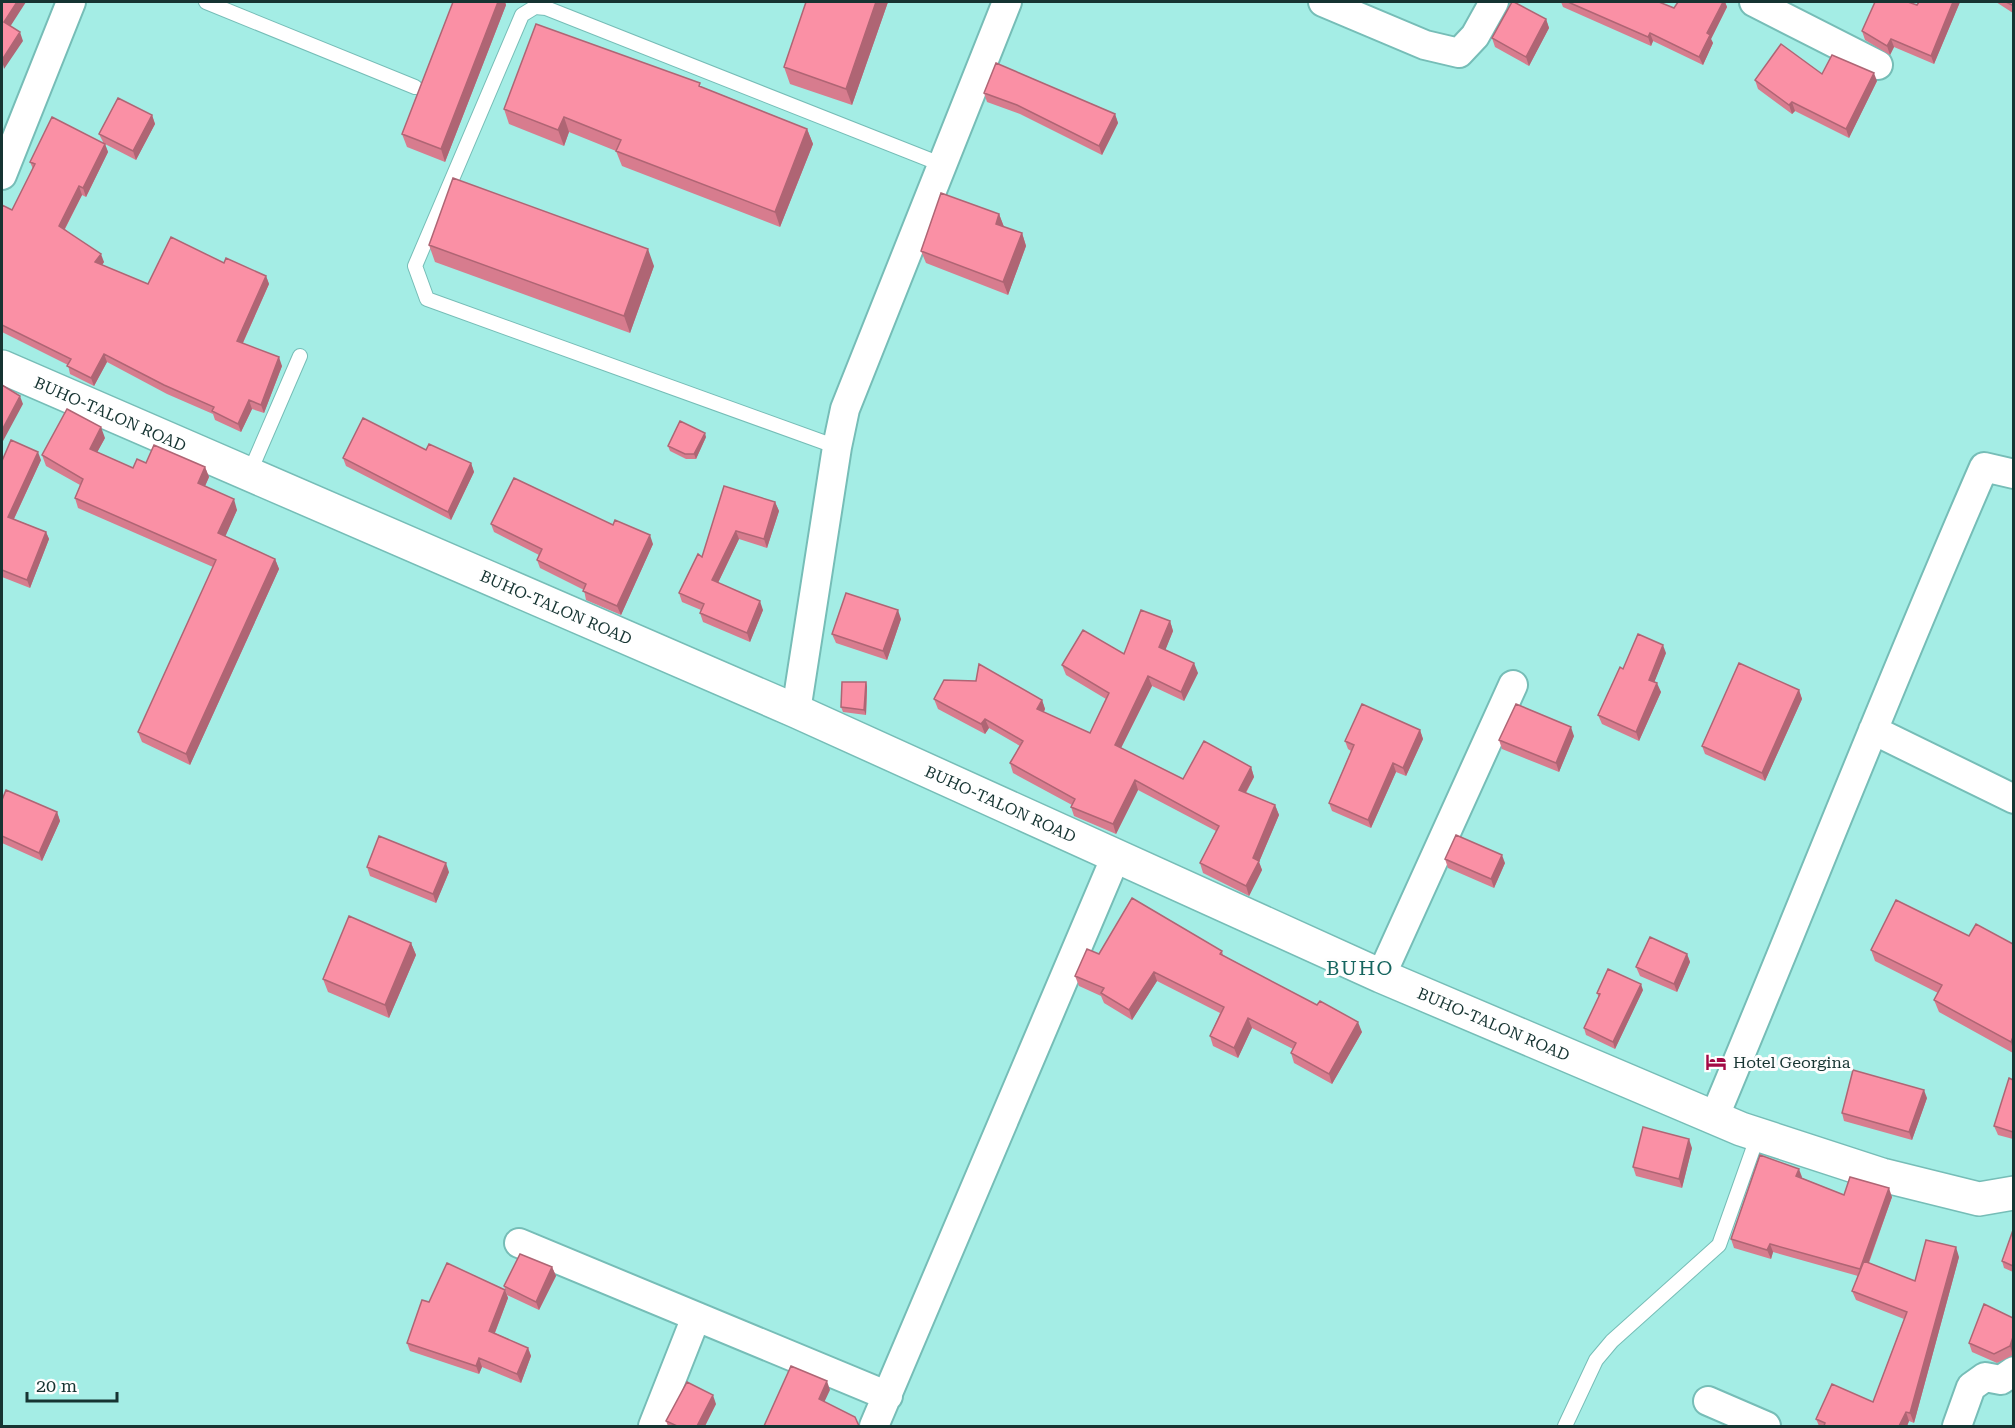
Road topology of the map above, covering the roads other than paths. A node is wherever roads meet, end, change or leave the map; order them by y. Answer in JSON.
{"nodes":[{"id":1,"x":71,"y":2,"type":"edge"},
{"id":2,"x":206,"y":2,"type":"edge"},
{"id":3,"x":1007,"y":2,"type":"edge"},
{"id":4,"x":1323,"y":2,"type":"edge"},
{"id":5,"x":1494,"y":2,"type":"edge"},
{"id":6,"x":1754,"y":2,"type":"edge"},
{"id":7,"x":534,"y":4,"type":"edge"},
{"id":8,"x":1878,"y":65,"type":"dead end"},
{"id":9,"x":415,"y":87,"type":"dead end"},
{"id":10,"x":943,"y":165,"type":"junction"},
{"id":11,"x":2,"y":176,"type":"edge"},
{"id":12,"x":300,"y":356,"type":"dead end"},
{"id":13,"x":2,"y":367,"type":"edge"},
{"id":14,"x":837,"y":447,"type":"junction"},
{"id":15,"x":249,"y":474,"type":"junction"},
{"id":16,"x":2013,"y":474,"type":"edge"},
{"id":17,"x":1513,"y":686,"type":"dead end"},
{"id":18,"x":796,"y":711,"type":"junction"},
{"id":19,"x":1873,"y":730,"type":"junction"},
{"id":20,"x":2013,"y":799,"type":"edge"},
{"id":21,"x":1116,"y":856,"type":"junction"},
{"id":22,"x":1381,"y":976,"type":"junction"},
{"id":23,"x":1714,"y":1118,"type":"junction"},
{"id":24,"x":1758,"y":1135,"type":"junction"},
{"id":25,"x":2013,"y":1193,"type":"edge"},
{"id":26,"x":519,"y":1244,"type":"dead end"},
{"id":27,"x":696,"y":1317,"type":"junction"},
{"id":28,"x":2013,"y":1371,"type":"edge"},
{"id":29,"x":888,"y":1396,"type":"junction"},
{"id":30,"x":1708,"y":1401,"type":"dead end"},
{"id":31,"x":653,"y":1426,"type":"edge"},
{"id":32,"x":874,"y":1426,"type":"edge"},
{"id":33,"x":1565,"y":1426,"type":"edge"},
{"id":34,"x":1766,"y":1426,"type":"edge"},
{"id":35,"x":1957,"y":1426,"type":"edge"}],
"edges":[{"from":1,"to":11,"type":"street"},
{"from":2,"to":9,"type":"lane"},
{"from":3,"to":10,"type":"street"},
{"from":4,"to":5,"type":"street"},
{"from":6,"to":8,"type":"street"},
{"from":7,"to":10,"type":"lane"},
{"from":7,"to":14,"type":"lane"},
{"from":10,"to":14,"type":"street"},
{"from":12,"to":15,"type":"lane"},
{"from":13,"to":15,"type":"street","name":"BUHO-TALON ROAD"},
{"from":14,"to":18,"type":"street"},
{"from":15,"to":18,"type":"street","name":"BUHO-TALON ROAD"},
{"from":16,"to":19,"type":"street"},
{"from":17,"to":22,"type":"street"},
{"from":18,"to":21,"type":"street","name":"BUHO-TALON ROAD"},
{"from":19,"to":20,"type":"street"},
{"from":19,"to":23,"type":"street"},
{"from":21,"to":22,"type":"street","name":"BUHO-TALON ROAD"},
{"from":21,"to":29,"type":"street"},
{"from":22,"to":23,"type":"street","name":"BUHO-TALON ROAD"},
{"from":23,"to":24,"type":"street","name":"BUHO-TALON ROAD"},
{"from":24,"to":25,"type":"street","name":"BUHO-TALON ROAD"},
{"from":24,"to":33,"type":"lane"},
{"from":26,"to":27,"type":"street"},
{"from":27,"to":29,"type":"street"},
{"from":27,"to":31,"type":"street"},
{"from":28,"to":35,"type":"street"},
{"from":29,"to":32,"type":"street"},
{"from":30,"to":34,"type":"street"}]}
